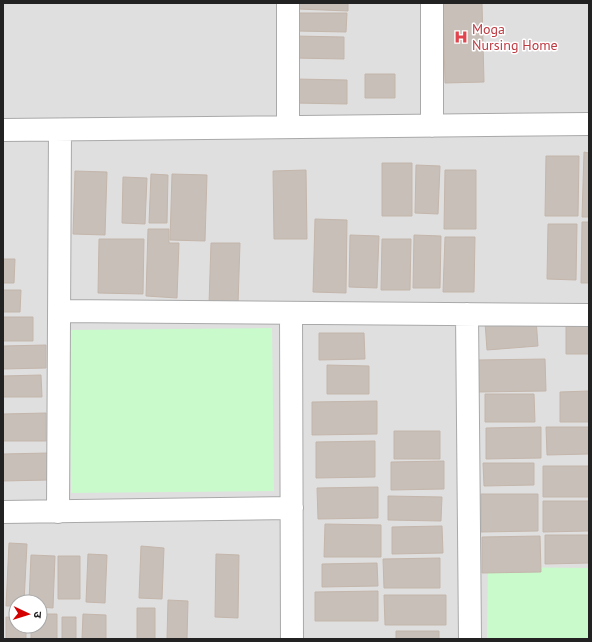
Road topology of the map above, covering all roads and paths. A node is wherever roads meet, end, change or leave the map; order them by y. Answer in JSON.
{"nodes":[{"id":1,"x":288,"y":3,"type":"edge"},
{"id":2,"x":432,"y":3,"type":"edge"},
{"id":3,"x":589,"y":124,"type":"edge"},
{"id":4,"x":432,"y":126,"type":"junction"},
{"id":5,"x":288,"y":127,"type":"junction"},
{"id":6,"x":3,"y":130,"type":"edge"},
{"id":7,"x":60,"y":130,"type":"junction"},
{"id":8,"x":59,"y":311,"type":"junction"},
{"id":9,"x":291,"y":313,"type":"junction"},
{"id":10,"x":467,"y":314,"type":"junction"},
{"id":11,"x":589,"y":315,"type":"edge"},
{"id":12,"x":292,"y":508,"type":"junction"},
{"id":13,"x":3,"y":512,"type":"edge"},
{"id":14,"x":58,"y":512,"type":"junction"},
{"id":15,"x":292,"y":639,"type":"edge"},
{"id":16,"x":470,"y":639,"type":"edge"}],
"edges":[{"from":1,"to":5,"type":"street"},
{"from":2,"to":4,"type":"street"},
{"from":3,"to":4,"type":"street"},
{"from":4,"to":5,"type":"street"},
{"from":5,"to":7,"type":"street"},
{"from":6,"to":7,"type":"street"},
{"from":7,"to":8,"type":"street"},
{"from":8,"to":9,"type":"street"},
{"from":8,"to":14,"type":"street"},
{"from":9,"to":10,"type":"street"},
{"from":9,"to":12,"type":"street"},
{"from":10,"to":11,"type":"street"},
{"from":10,"to":16,"type":"street"},
{"from":12,"to":14,"type":"street"},
{"from":12,"to":15,"type":"street"},
{"from":13,"to":14,"type":"street"}]}
